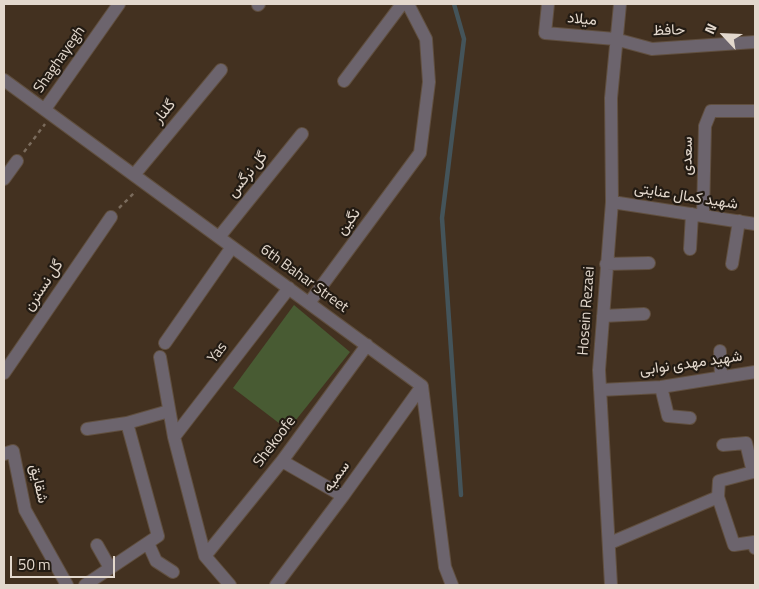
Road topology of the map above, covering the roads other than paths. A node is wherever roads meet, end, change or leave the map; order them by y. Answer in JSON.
{"nodes":[{"id":1,"x":119,"y":4,"type":"edge"},
{"id":2,"x":402,"y":4,"type":"edge"},
{"id":3,"x":408,"y":4,"type":"edge"},
{"id":4,"x":548,"y":4,"type":"edge"},
{"id":5,"x":620,"y":4,"type":"edge"},
{"id":6,"x":615,"y":39,"type":"junction"},
{"id":7,"x":755,"y":42,"type":"edge"},
{"id":8,"x":221,"y":70,"type":"dead end"},
{"id":9,"x":4,"y":80,"type":"edge"},
{"id":10,"x":344,"y":81,"type":"dead end"},
{"id":11,"x":755,"y":111,"type":"edge"},
{"id":12,"x":48,"y":112,"type":"junction"},
{"id":13,"x":302,"y":134,"type":"dead end"},
{"id":14,"x":17,"y":161,"type":"road end"},
{"id":15,"x":4,"y":179,"type":"edge"},
{"id":16,"x":139,"y":179,"type":"junction"},
{"id":17,"x":612,"y":202,"type":"junction"},
{"id":18,"x":698,"y":215,"type":"junction"},
{"id":19,"x":110,"y":217,"type":"road end"},
{"id":20,"x":739,"y":222,"type":"junction"},
{"id":21,"x":755,"y":224,"type":"edge"},
{"id":22,"x":219,"y":237,"type":"junction"},
{"id":23,"x":232,"y":247,"type":"junction"},
{"id":24,"x":690,"y":249,"type":"dead end"},
{"id":25,"x":649,"y":263,"type":"dead end"},
{"id":26,"x":606,"y":264,"type":"junction"},
{"id":27,"x":732,"y":264,"type":"dead end"},
{"id":28,"x":289,"y":288,"type":"junction"},
{"id":29,"x":309,"y":303,"type":"junction"},
{"id":30,"x":644,"y":314,"type":"dead end"},
{"id":31,"x":603,"y":316,"type":"junction"},
{"id":32,"x":165,"y":343,"type":"dead end"},
{"id":33,"x":367,"y":345,"type":"junction"},
{"id":34,"x":720,"y":351,"type":"dead end"},
{"id":35,"x":160,"y":358,"type":"dead end"},
{"id":36,"x":755,"y":372,"type":"edge"},
{"id":37,"x":4,"y":373,"type":"edge"},
{"id":38,"x":721,"y":377,"type":"junction"},
{"id":39,"x":422,"y":386,"type":"junction"},
{"id":40,"x":661,"y":387,"type":"junction"},
{"id":41,"x":600,"y":390,"type":"junction"},
{"id":42,"x":169,"y":410,"type":"junction"},
{"id":43,"x":690,"y":418,"type":"dead end"},
{"id":44,"x":127,"y":423,"type":"junction"},
{"id":45,"x":87,"y":430,"type":"dead end"},
{"id":46,"x":174,"y":437,"type":"junction"},
{"id":47,"x":723,"y":444,"type":"dead end"},
{"id":48,"x":4,"y":454,"type":"edge"},
{"id":49,"x":282,"y":461,"type":"junction"},
{"id":50,"x":344,"y":496,"type":"junction"},
{"id":51,"x":718,"y":497,"type":"junction"},
{"id":52,"x":148,"y":543,"type":"junction"},
{"id":53,"x":610,"y":543,"type":"junction"},
{"id":54,"x":97,"y":545,"type":"dead end"},
{"id":55,"x":755,"y":548,"type":"edge"},
{"id":56,"x":205,"y":556,"type":"junction"},
{"id":57,"x":110,"y":568,"type":"junction"},
{"id":58,"x":173,"y":572,"type":"dead end"},
{"id":59,"x":67,"y":585,"type":"edge"},
{"id":60,"x":85,"y":585,"type":"edge"},
{"id":61,"x":230,"y":585,"type":"edge"},
{"id":62,"x":276,"y":585,"type":"edge"},
{"id":63,"x":452,"y":585,"type":"edge"},
{"id":64,"x":611,"y":585,"type":"edge"}],
"edges":[{"from":1,"to":12,"type":"street","name":"Shaghayegh"},
{"from":2,"to":10,"type":"street"},
{"from":3,"to":29,"type":"street","name":"نگین"},
{"from":4,"to":6,"type":"street","name":"میلاد"},
{"from":5,"to":6,"type":"street","name":"Hosein Rezaei"},
{"from":6,"to":7,"type":"street","name":"حافظ"},
{"from":6,"to":17,"type":"street","name":"Hosein Rezaei"},
{"from":8,"to":16,"type":"street","name":"گلنار"},
{"from":9,"to":12,"type":"street","name":"6th Bahar Street"},
{"from":11,"to":18,"type":"street","name":"سعدی"},
{"from":12,"to":16,"type":"street","name":"6th Bahar Street"},
{"from":13,"to":22,"type":"street","name":"گل نرگس"},
{"from":14,"to":15,"type":"street"},
{"from":16,"to":22,"type":"street","name":"6th Bahar Street"},
{"from":17,"to":18,"type":"street","name":"شهید کمال عنایتی"},
{"from":17,"to":26,"type":"street","name":"Hosein Rezaei"},
{"from":18,"to":20,"type":"street","name":"شهید کمال عنایتی"},
{"from":18,"to":24,"type":"street"},
{"from":19,"to":37,"type":"street","name":"گل نسترن"},
{"from":20,"to":21,"type":"street","name":"شهید کمال عنایتی"},
{"from":20,"to":27,"type":"street"},
{"from":22,"to":23,"type":"street","name":"6th Bahar Street"},
{"from":23,"to":28,"type":"street","name":"6th Bahar Street"},
{"from":23,"to":32,"type":"street"},
{"from":25,"to":26,"type":"street"},
{"from":26,"to":31,"type":"street","name":"Hosein Rezaei"},
{"from":28,"to":29,"type":"street","name":"6th Bahar Street"},
{"from":28,"to":46,"type":"street","name":"Yas"},
{"from":29,"to":33,"type":"street","name":"6th Bahar Street"},
{"from":30,"to":31,"type":"street"},
{"from":31,"to":41,"type":"street","name":"Hosein Rezaei"},
{"from":33,"to":39,"type":"street","name":"6th Bahar Street"},
{"from":33,"to":49,"type":"street","name":"Shekoofe"},
{"from":34,"to":38,"type":"street"},
{"from":35,"to":42,"type":"street"},
{"from":36,"to":38,"type":"street","name":"شهید مهدی نوابی"},
{"from":38,"to":40,"type":"street","name":"شهید مهدی نوابی"},
{"from":39,"to":50,"type":"street","name":"سمیه"},
{"from":39,"to":63,"type":"street"},
{"from":40,"to":41,"type":"street","name":"شهید مهدی نوابی"},
{"from":40,"to":43,"type":"street"},
{"from":41,"to":53,"type":"street","name":"Hosein Rezaei"},
{"from":42,"to":44,"type":"street"},
{"from":42,"to":46,"type":"street"},
{"from":44,"to":45,"type":"street"},
{"from":44,"to":52,"type":"street"},
{"from":46,"to":56,"type":"street"},
{"from":47,"to":51,"type":"street"},
{"from":48,"to":59,"type":"street","name":"شقایق"},
{"from":49,"to":50,"type":"street"},
{"from":49,"to":56,"type":"street","name":"Shekoofe"},
{"from":50,"to":62,"type":"street","name":"سمیه"},
{"from":51,"to":53,"type":"street"},
{"from":51,"to":55,"type":"street"},
{"from":52,"to":57,"type":"street"},
{"from":52,"to":58,"type":"street"},
{"from":53,"to":64,"type":"street","name":"Hosein Rezaei"},
{"from":54,"to":57,"type":"street"},
{"from":56,"to":61,"type":"street"},
{"from":57,"to":60,"type":"street"}]}
